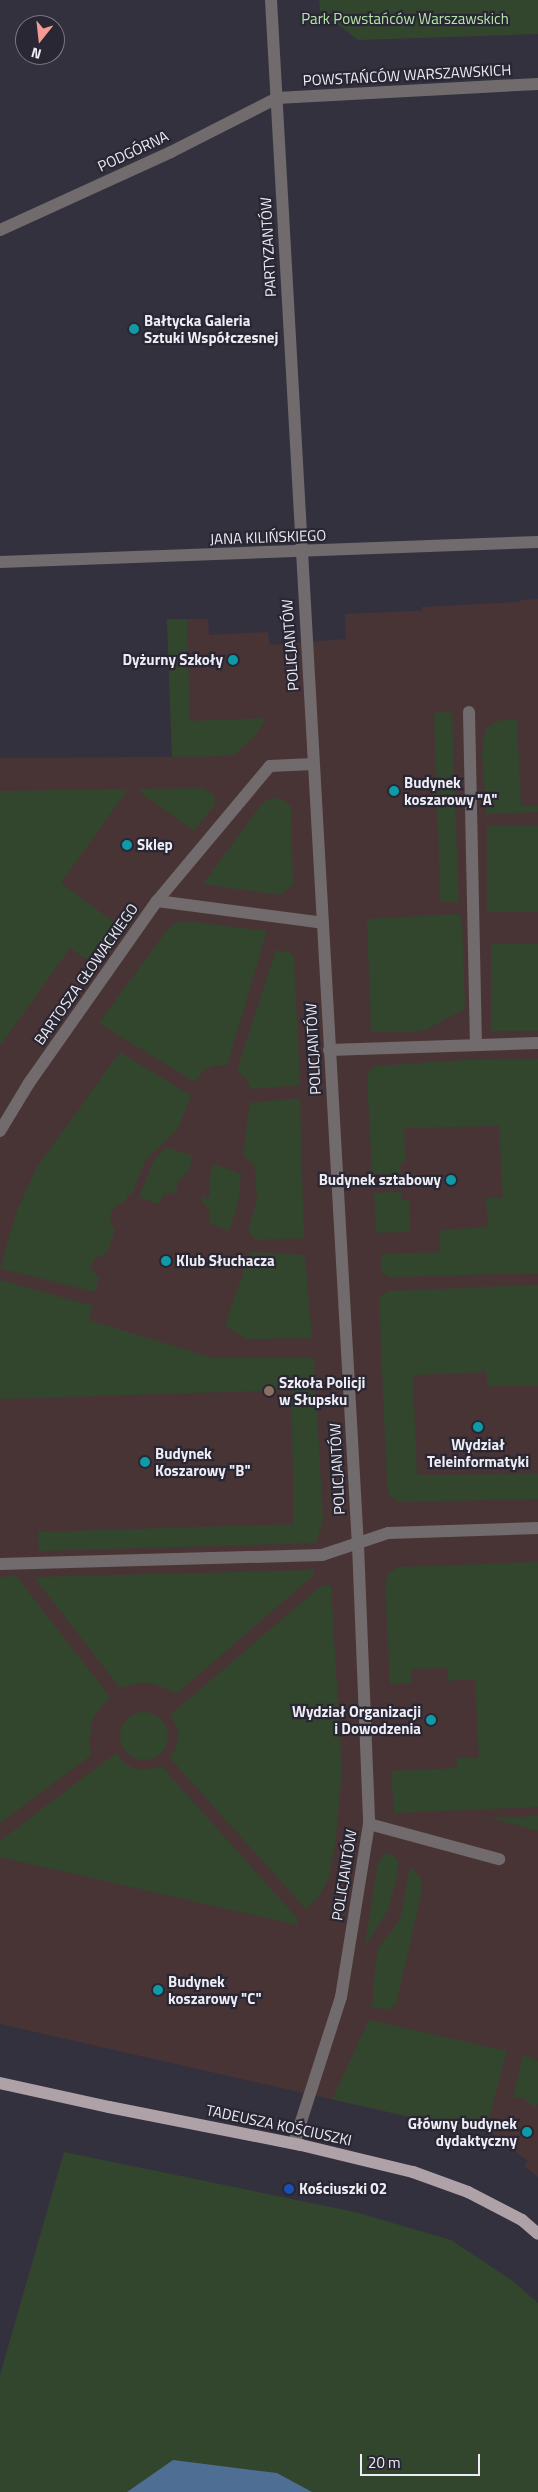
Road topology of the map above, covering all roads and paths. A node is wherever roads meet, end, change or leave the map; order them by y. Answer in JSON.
{"nodes":[{"id":1,"x":271,"y":0,"type":"edge"},
{"id":2,"x":538,"y":84,"type":"edge"},
{"id":3,"x":277,"y":98,"type":"junction"},
{"id":4,"x":0,"y":230,"type":"edge"},
{"id":5,"x":538,"y":542,"type":"edge"},
{"id":6,"x":301,"y":552,"type":"junction"},
{"id":7,"x":0,"y":562,"type":"edge"},
{"id":8,"x":469,"y":712,"type":"dead end"},
{"id":9,"x":314,"y":764,"type":"junction"},
{"id":10,"x":157,"y":901,"type":"junction"},
{"id":11,"x":323,"y":923,"type":"junction"},
{"id":12,"x":538,"y":1043,"type":"edge"},
{"id":13,"x":476,"y":1045,"type":"junction"},
{"id":14,"x":329,"y":1050,"type":"junction"},
{"id":15,"x":0,"y":1131,"type":"edge"},
{"id":16,"x":538,"y":1528,"type":"edge"},
{"id":17,"x":358,"y":1544,"type":"junction"},
{"id":18,"x":0,"y":1564,"type":"edge"},
{"id":19,"x":369,"y":1824,"type":"junction"},
{"id":20,"x":499,"y":1858,"type":"dead end"},
{"id":21,"x":0,"y":2083,"type":"edge"},
{"id":22,"x":294,"y":2144,"type":"junction"},
{"id":23,"x":538,"y":2234,"type":"edge"}],
"edges":[{"from":1,"to":3,"type":"street","name":"PARTYZANTÓW"},
{"from":2,"to":3,"type":"street","name":"POWSTAŃCÓW WARSZAWSKICH"},
{"from":3,"to":4,"type":"street","name":"PODGÓRNA"},
{"from":3,"to":6,"type":"street","name":"PARTYZANTÓW"},
{"from":5,"to":6,"type":"street","name":"JANA KILIŃSKIEGO"},
{"from":6,"to":7,"type":"street","name":"JANA KILIŃSKIEGO"},
{"from":6,"to":9,"type":"street","name":"POLICJANTÓW"},
{"from":8,"to":13,"type":"street"},
{"from":9,"to":10,"type":"street"},
{"from":9,"to":11,"type":"street","name":"POLICJANTÓW"},
{"from":10,"to":11,"type":"street","name":"BARTOSZA GŁOWACKIEGO"},
{"from":10,"to":15,"type":"street","name":"BARTOSZA GŁOWACKIEGO"},
{"from":11,"to":14,"type":"street","name":"POLICJANTÓW"},
{"from":12,"to":13,"type":"street"},
{"from":13,"to":14,"type":"street"},
{"from":14,"to":17,"type":"street","name":"POLICJANTÓW"},
{"from":16,"to":17,"type":"street"},
{"from":17,"to":18,"type":"street"},
{"from":17,"to":19,"type":"street","name":"POLICJANTÓW"},
{"from":19,"to":20,"type":"street"},
{"from":19,"to":22,"type":"street","name":"POLICJANTÓW"},
{"from":21,"to":22,"type":"main road","name":"TADEUSZA KOŚCIUSZKI"},
{"from":22,"to":23,"type":"main road","name":"TADEUSZA KOŚCIUSZKI"}]}
